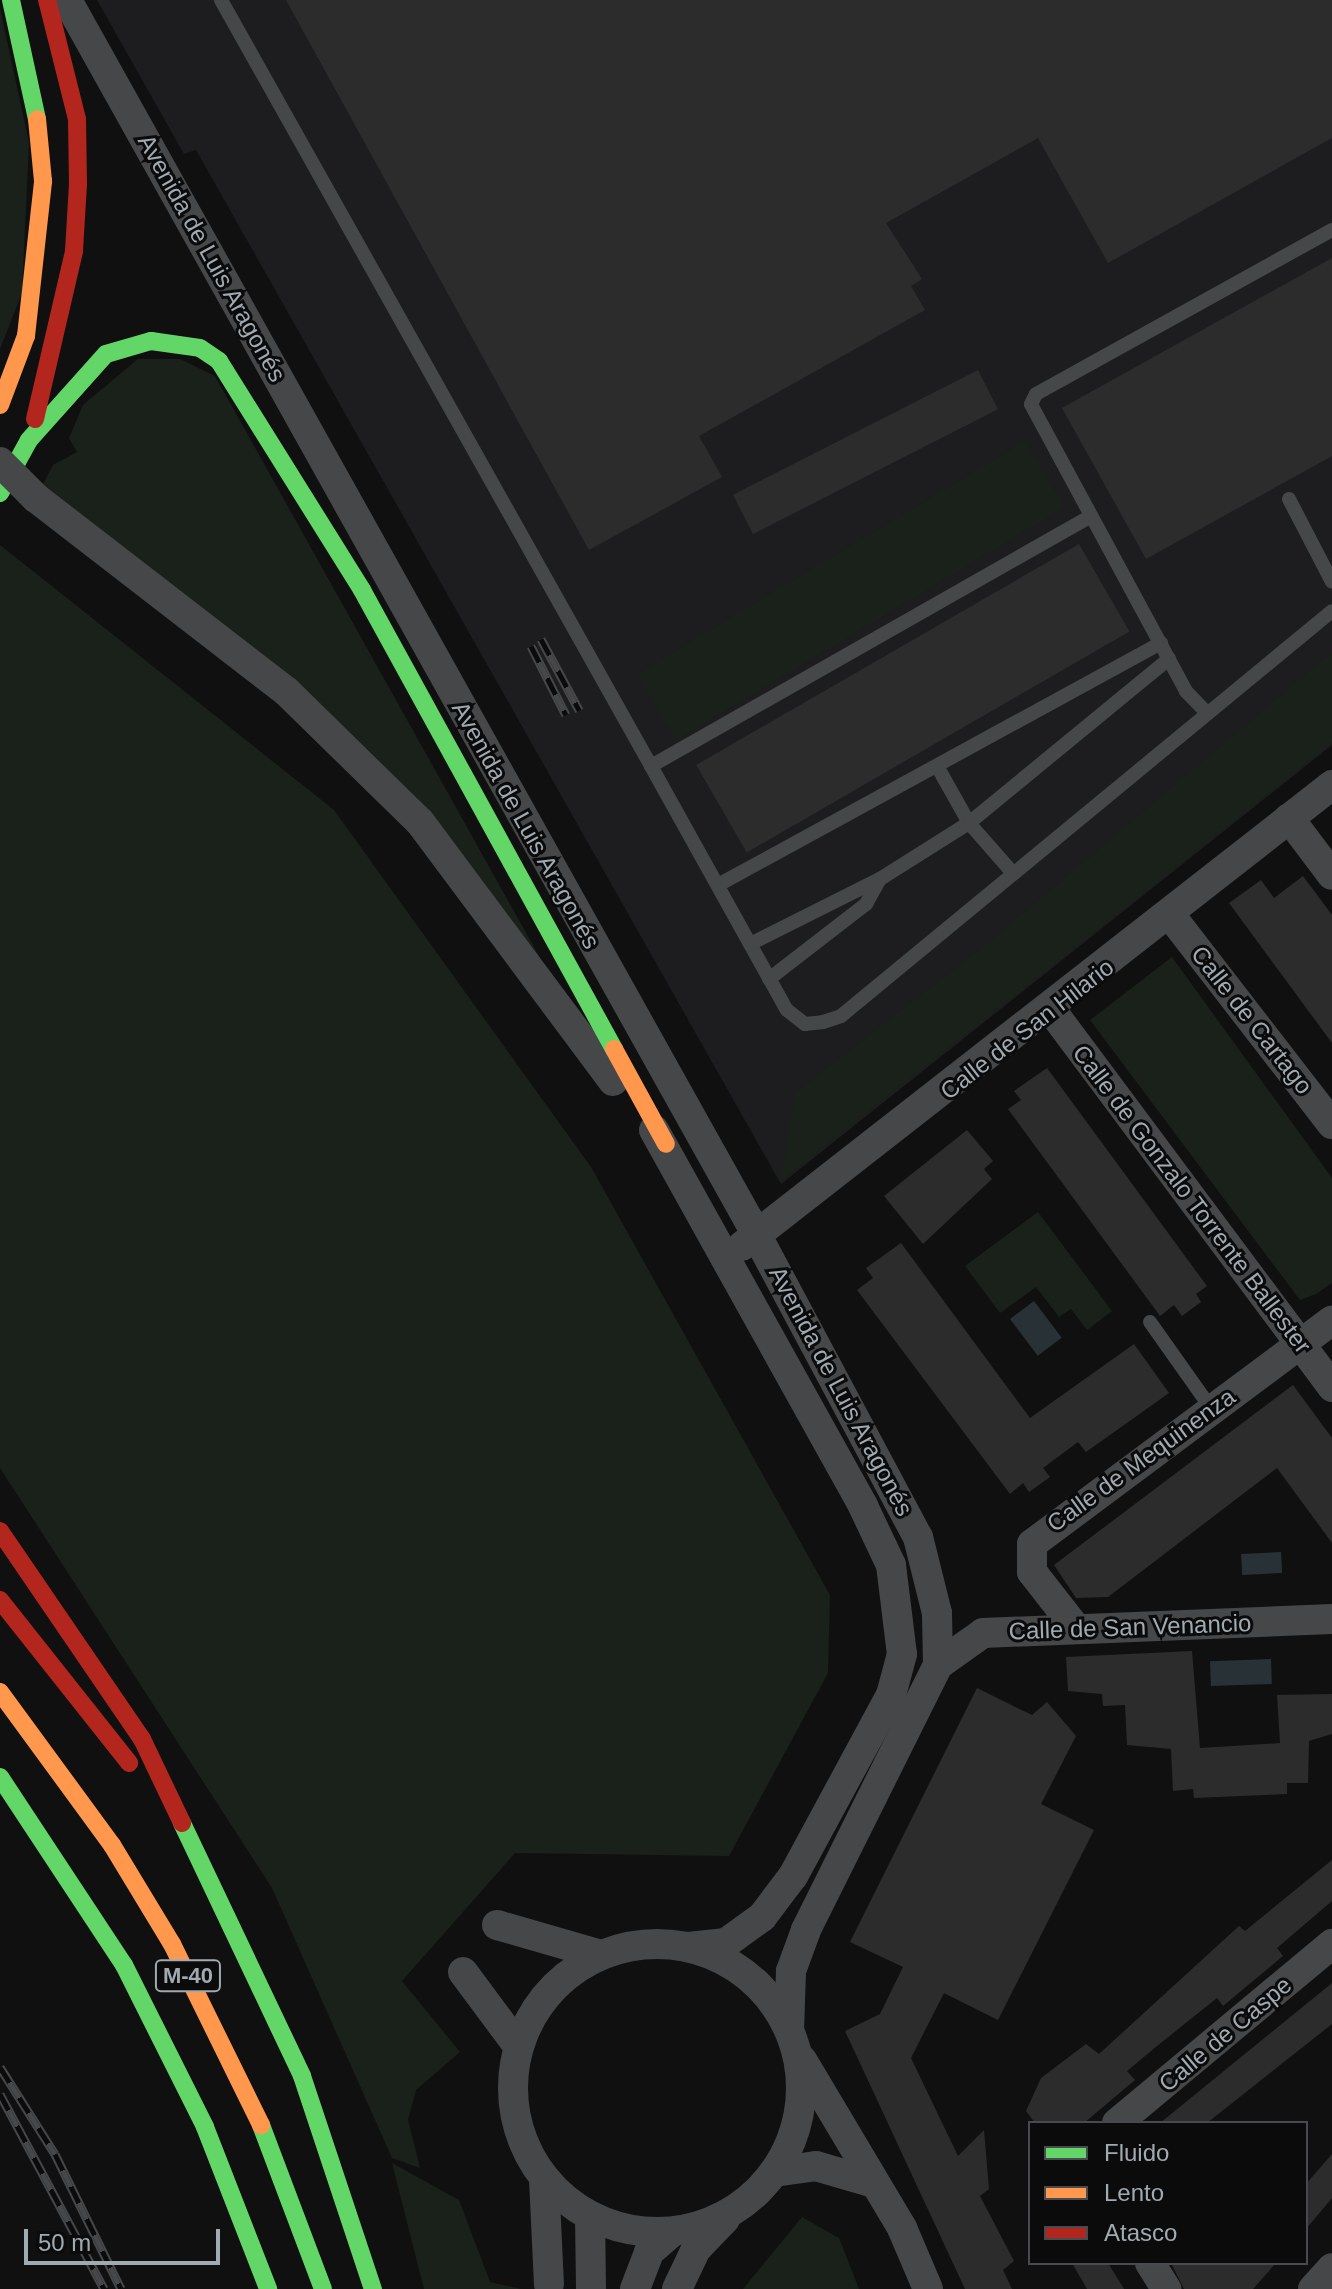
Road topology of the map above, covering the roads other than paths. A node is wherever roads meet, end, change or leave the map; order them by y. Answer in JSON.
{"nodes":[{"id":1,"x":11,"y":0,"type":"edge"},
{"id":2,"x":47,"y":0,"type":"edge"},
{"id":3,"x":67,"y":0,"type":"edge"},
{"id":4,"x":221,"y":0,"type":"edge"},
{"id":5,"x":1332,"y":230,"type":"edge"},
{"id":6,"x":0,"y":405,"type":"edge"},
{"id":7,"x":29,"y":440,"type":"junction"},
{"id":8,"x":0,"y":462,"type":"edge"},
{"id":9,"x":0,"y":493,"type":"edge"},
{"id":10,"x":1289,"y":499,"type":"dead end"},
{"id":11,"x":1091,"y":516,"type":"junction"},
{"id":12,"x":1332,"y":582,"type":"edge"},
{"id":13,"x":1332,"y":611,"type":"edge"},
{"id":14,"x":1161,"y":643,"type":"junction"},
{"id":15,"x":1169,"y":659,"type":"junction"},
{"id":16,"x":1206,"y":712,"type":"junction"},
{"id":17,"x":651,"y":766,"type":"junction"},
{"id":18,"x":937,"y":766,"type":"junction"},
{"id":19,"x":1332,"y":785,"type":"edge"},
{"id":20,"x":1289,"y":818,"type":"junction"},
{"id":21,"x":969,"y":823,"type":"junction"},
{"id":22,"x":1012,"y":872,"type":"junction"},
{"id":23,"x":1332,"y":875,"type":"edge"},
{"id":24,"x":880,"y":879,"type":"junction"},
{"id":25,"x":718,"y":885,"type":"junction"},
{"id":26,"x":1171,"y":916,"type":"junction"},
{"id":27,"x":750,"y":944,"type":"junction"},
{"id":28,"x":769,"y":979,"type":"junction"},
{"id":29,"x":1052,"y":1011,"type":"junction"},
{"id":30,"x":1332,"y":1124,"type":"edge"},
{"id":31,"x":666,"y":1144,"type":"junction"},
{"id":32,"x":714,"y":1233,"type":"junction"},
{"id":33,"x":750,"y":1242,"type":"junction"},
{"id":34,"x":738,"y":1279,"type":"junction"},
{"id":35,"x":1332,"y":1320,"type":"edge"},
{"id":36,"x":1150,"y":1322,"type":"dead end"},
{"id":37,"x":1300,"y":1343,"type":"junction"},
{"id":38,"x":1332,"y":1387,"type":"edge"},
{"id":39,"x":1211,"y":1408,"type":"junction"},
{"id":40,"x":0,"y":1531,"type":"edge"},
{"id":41,"x":0,"y":1600,"type":"edge"},
{"id":42,"x":1332,"y":1619,"type":"edge"},
{"id":43,"x":1075,"y":1627,"type":"junction"},
{"id":44,"x":938,"y":1665,"type":"junction"},
{"id":45,"x":0,"y":1692,"type":"edge"},
{"id":46,"x":0,"y":1777,"type":"edge"},
{"id":47,"x":187,"y":1838,"type":"junction"},
{"id":48,"x":497,"y":1925,"type":"dead end"},
{"id":49,"x":1332,"y":1944,"type":"edge"},
{"id":50,"x":688,"y":1947,"type":"junction"},
{"id":51,"x":601,"y":1955,"type":"junction"},
{"id":52,"x":463,"y":1972,"type":"dead end"},
{"id":53,"x":793,"y":2040,"type":"junction"},
{"id":54,"x":518,"y":2046,"type":"junction"},
{"id":55,"x":1119,"y":2121,"type":"edge"},
{"id":56,"x":774,"y":2172,"type":"junction"},
{"id":57,"x":544,"y":2179,"type":"junction"},
{"id":58,"x":874,"y":2183,"type":"junction"},
{"id":59,"x":730,"y":2213,"type":"junction"},
{"id":60,"x":590,"y":2216,"type":"junction"},
{"id":61,"x":672,"y":2232,"type":"junction"},
{"id":62,"x":1151,"y":2265,"type":"edge"},
{"id":63,"x":1332,"y":2268,"type":"edge"},
{"id":64,"x":549,"y":2284,"type":"dead end"},
{"id":65,"x":268,"y":2289,"type":"edge"},
{"id":66,"x":323,"y":2289,"type":"edge"},
{"id":67,"x":373,"y":2289,"type":"edge"},
{"id":68,"x":591,"y":2289,"type":"edge"},
{"id":69,"x":635,"y":2289,"type":"edge"},
{"id":70,"x":677,"y":2289,"type":"edge"},
{"id":71,"x":928,"y":2289,"type":"edge"},
{"id":72,"x":1166,"y":2289,"type":"edge"},
{"id":73,"x":1313,"y":2289,"type":"edge"}],
"edges":[{"from":1,"to":6,"type":"highway"},
{"from":2,"to":7,"type":"highway"},
{"from":3,"to":33,"type":"street","name":"Avenida de Luis Aragonés"},
{"from":4,"to":17,"type":"lane"},
{"from":5,"to":11,"type":"lane"},
{"from":7,"to":9,"type":"highway"},
{"from":7,"to":31,"type":"highway"},
{"from":8,"to":31,"type":"street","name":"Avenida de Luis Aragonés","bridge":true},
{"from":10,"to":12,"type":"lane"},
{"from":11,"to":14,"type":"lane"},
{"from":11,"to":17,"type":"lane"},
{"from":13,"to":16,"type":"lane"},
{"from":14,"to":15,"type":"lane"},
{"from":14,"to":18,"type":"lane"},
{"from":15,"to":16,"type":"lane"},
{"from":15,"to":21,"type":"lane"},
{"from":16,"to":22,"type":"lane"},
{"from":17,"to":25,"type":"lane"},
{"from":18,"to":21,"type":"lane"},
{"from":18,"to":25,"type":"lane"},
{"from":19,"to":20,"type":"street","name":"Calle de San Hilario"},
{"from":20,"to":23,"type":"street"},
{"from":20,"to":26,"type":"street","name":"Calle de San Hilario"},
{"from":21,"to":22,"type":"lane"},
{"from":21,"to":24,"type":"lane"},
{"from":22,"to":28,"type":"lane"},
{"from":24,"to":27,"type":"lane"},
{"from":24,"to":28,"type":"lane"},
{"from":25,"to":27,"type":"lane"},
{"from":26,"to":29,"type":"street","name":"Calle de San Hilario"},
{"from":26,"to":30,"type":"street","name":"Calle de Cartago"},
{"from":27,"to":28,"type":"lane"},
{"from":29,"to":33,"type":"street","name":"Calle de San Hilario"},
{"from":29,"to":37,"type":"street","name":"Calle de Gonzalo Torrente Ballester"},
{"from":31,"to":32,"type":"street","name":"Avenida de Luis Aragonés"},
{"from":32,"to":33,"type":"street"},
{"from":32,"to":34,"type":"street","name":"Avenida de Luis Aragonés"},
{"from":33,"to":34,"type":"street"},
{"from":33,"to":44,"type":"street","name":"Avenida de Luis Aragonés"},
{"from":34,"to":50,"type":"street","name":"Avenida de Luis Aragonés"},
{"from":35,"to":37,"type":"street","name":"Calle de Mequinenza"},
{"from":36,"to":39,"type":"lane"},
{"from":37,"to":38,"type":"street","name":"Calle de Gonzalo Torrente Ballester"},
{"from":37,"to":39,"type":"street","name":"Calle de Mequinenza"},
{"from":39,"to":43,"type":"street","name":"Calle de Mequinenza"},
{"from":40,"to":47,"type":"highway"},
{"from":41,"to":47,"type":"highway"},
{"from":42,"to":43,"type":"street","name":"Calle de San Venancio"},
{"from":43,"to":44,"type":"street","name":"Calle de San Venancio"},
{"from":44,"to":53,"type":"street"},
{"from":45,"to":66,"type":"highway","number":"M-40"},
{"from":46,"to":65,"type":"highway","number":"M-40"},
{"from":47,"to":67,"type":"highway"},
{"from":48,"to":51,"type":"street"},
{"from":49,"to":55,"type":"street","name":"Calle de Caspe"},
{"from":50,"to":51,"type":"street"},
{"from":50,"to":53,"type":"street"},
{"from":51,"to":54,"type":"street"},
{"from":52,"to":54,"type":"street"},
{"from":53,"to":56,"type":"street"},
{"from":53,"to":58,"type":"street"},
{"from":54,"to":57,"type":"street"},
{"from":56,"to":58,"type":"street"},
{"from":56,"to":59,"type":"street"},
{"from":57,"to":60,"type":"street"},
{"from":57,"to":64,"type":"street"},
{"from":58,"to":71,"type":"street"},
{"from":59,"to":61,"type":"street"},
{"from":59,"to":70,"type":"street"},
{"from":60,"to":61,"type":"street"},
{"from":60,"to":68,"type":"street"},
{"from":61,"to":69,"type":"street"},
{"from":62,"to":72,"type":"street"},
{"from":63,"to":73,"type":"street"}]}
